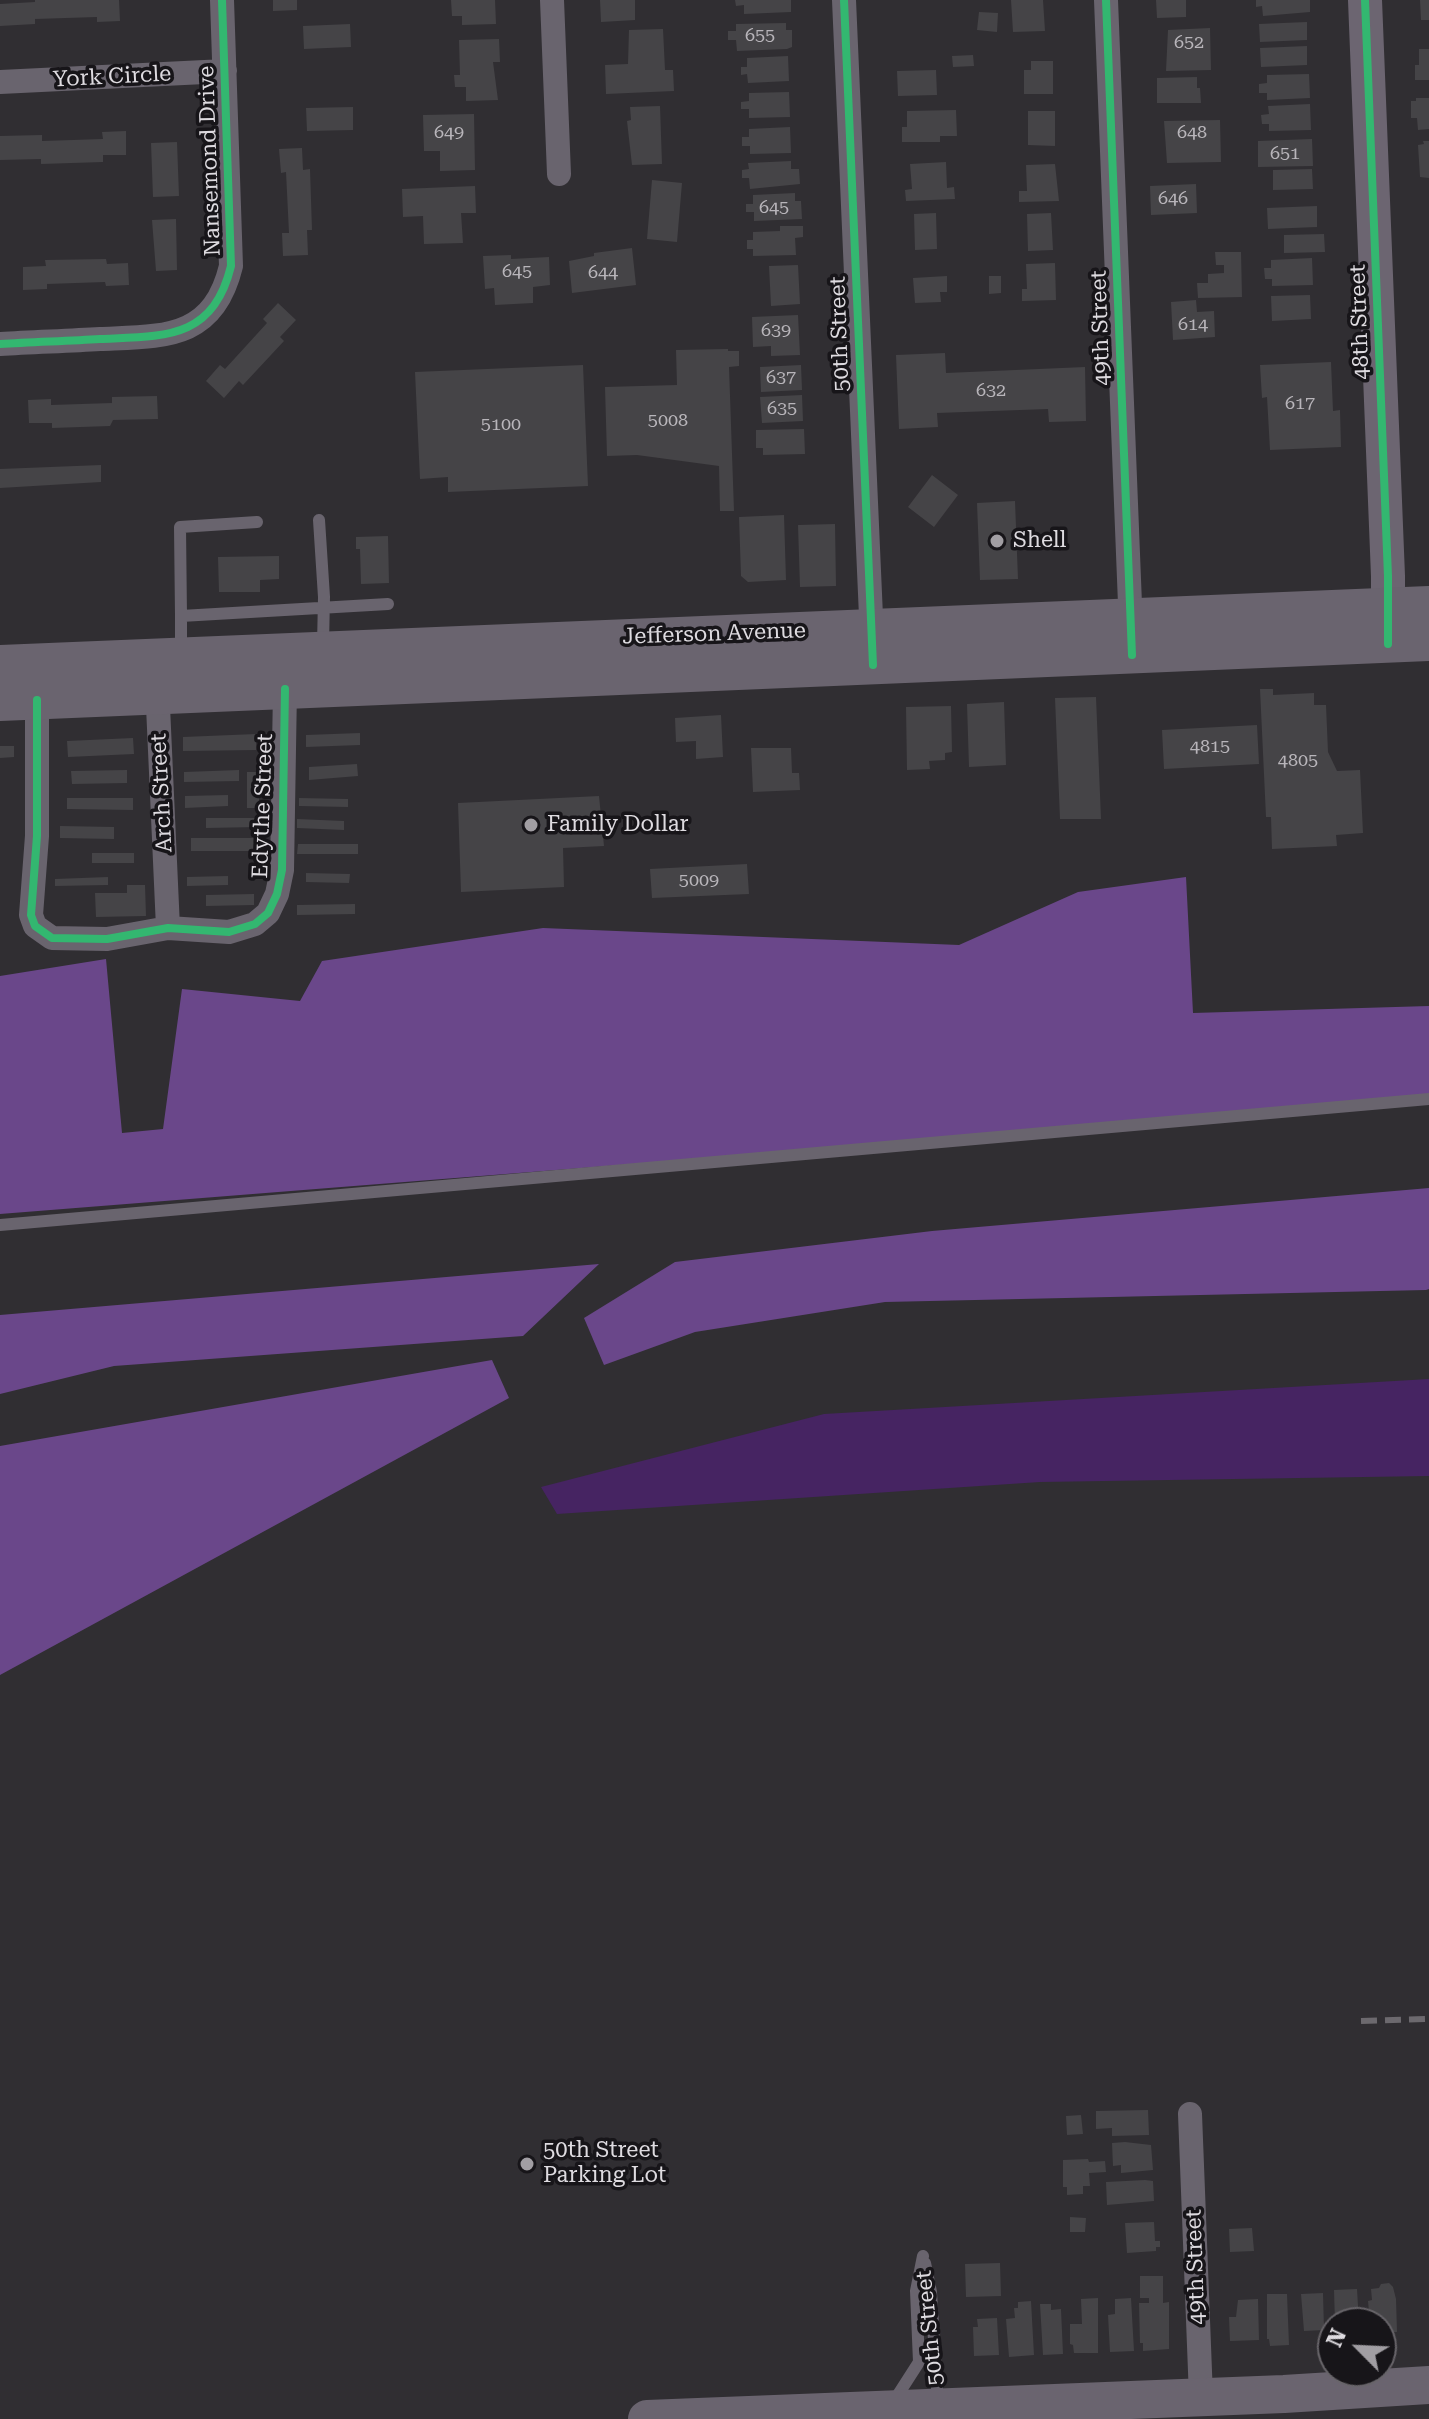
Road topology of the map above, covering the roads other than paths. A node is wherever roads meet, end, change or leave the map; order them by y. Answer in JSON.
{"nodes":[{"id":1,"x":222,"y":0,"type":"edge"},
{"id":2,"x":552,"y":0,"type":"edge"},
{"id":3,"x":844,"y":0,"type":"edge"},
{"id":4,"x":1106,"y":0,"type":"edge"},
{"id":5,"x":1365,"y":0,"type":"edge"},
{"id":6,"x":225,"y":71,"type":"junction"},
{"id":7,"x":0,"y":82,"type":"edge"},
{"id":8,"x":559,"y":174,"type":"dead end"},
{"id":9,"x":0,"y":344,"type":"edge"},
{"id":10,"x":319,"y":520,"type":"dead end"},
{"id":11,"x":257,"y":522,"type":"dead end"},
{"id":12,"x":388,"y":604,"type":"dead end"},
{"id":13,"x":1429,"y":605,"type":"edge"},
{"id":14,"x":1388,"y":606,"type":"junction"},
{"id":15,"x":324,"y":607,"type":"junction"},
{"id":16,"x":181,"y":616,"type":"junction"},
{"id":17,"x":1131,"y":618,"type":"junction"},
{"id":18,"x":871,"y":628,"type":"junction"},
{"id":19,"x":1429,"y":642,"type":"edge"},
{"id":20,"x":1388,"y":644,"type":"junction"},
{"id":21,"x":323,"y":652,"type":"junction"},
{"id":22,"x":1132,"y":655,"type":"junction"},
{"id":23,"x":169,"y":658,"type":"junction"},
{"id":24,"x":0,"y":664,"type":"edge"},
{"id":25,"x":437,"y":664,"type":"junction"},
{"id":26,"x":873,"y":665,"type":"junction"},
{"id":27,"x":285,"y":689,"type":"junction"},
{"id":28,"x":158,"y":695,"type":"junction"},
{"id":29,"x":18,"y":701,"type":"edge"},
{"id":30,"x":168,"y":928,"type":"junction"},
{"id":31,"x":1429,"y":1099,"type":"edge"},
{"id":32,"x":0,"y":1225,"type":"edge"},
{"id":33,"x":1190,"y":2114,"type":"dead end"},
{"id":34,"x":1429,"y":2385,"type":"edge"},
{"id":35,"x":1202,"y":2408,"type":"edge"},
{"id":36,"x":888,"y":2409,"type":"junction"},
{"id":37,"x":939,"y":2413,"type":"edge"},
{"id":38,"x":685,"y":2418,"type":"edge"},
{"id":39,"x":647,"y":2419,"type":"edge"}],
"edges":[{"from":1,"to":6,"type":"street","name":"Nansemond Drive"},
{"from":2,"to":8,"type":"street"},
{"from":3,"to":18,"type":"street","name":"50th Street"},
{"from":4,"to":17,"type":"street","name":"49th Street"},
{"from":5,"to":14,"type":"street","name":"48th Street"},
{"from":6,"to":7,"type":"street","name":"York Circle"},
{"from":6,"to":9,"type":"street","name":"Nansemond Drive"},
{"from":10,"to":15,"type":"lane"},
{"from":11,"to":16,"type":"lane"},
{"from":12,"to":15,"type":"lane"},
{"from":13,"to":14,"type":"main road","name":"Jefferson Avenue"},
{"from":14,"to":17,"type":"main road","name":"Jefferson Avenue"},
{"from":14,"to":20,"type":"street","name":"48th Street"},
{"from":15,"to":16,"type":"lane"},
{"from":15,"to":21,"type":"lane"},
{"from":16,"to":23,"type":"lane"},
{"from":17,"to":18,"type":"main road","name":"Jefferson Avenue"},
{"from":17,"to":22,"type":"street","name":"49th Street"},
{"from":18,"to":25,"type":"main road","name":"Jefferson Avenue"},
{"from":18,"to":26,"type":"street","name":"50th Street"},
{"from":19,"to":20,"type":"main road","name":"Jefferson Avenue"},
{"from":20,"to":22,"type":"main road","name":"Jefferson Avenue"},
{"from":21,"to":23,"type":"main road","name":"Jefferson Avenue"},
{"from":21,"to":25,"type":"main road","name":"Jefferson Avenue"},
{"from":22,"to":26,"type":"main road","name":"Jefferson Avenue"},
{"from":23,"to":24,"type":"main road","name":"Jefferson Avenue"},
{"from":23,"to":28,"type":"street","name":"Arch Street"},
{"from":25,"to":26,"type":"main road","name":"Jefferson Avenue"},
{"from":25,"to":27,"type":"main road","name":"Jefferson Avenue"},
{"from":27,"to":28,"type":"main road","name":"Jefferson Avenue"},
{"from":27,"to":30,"type":"street","name":"Edythe Street"},
{"from":28,"to":29,"type":"main road","name":"Jefferson Avenue"},
{"from":28,"to":30,"type":"street","name":"Arch Street"},
{"from":29,"to":30,"type":"street","name":"Edythe Street"},
{"from":31,"to":32,"type":"lane"},
{"from":33,"to":35,"type":"street","name":"49th Street"},
{"from":34,"to":35,"type":"main road"},
{"from":35,"to":37,"type":"main road"},
{"from":36,"to":37,"type":"main road"},
{"from":36,"to":37,"type":"lane","name":"50th Street"},
{"from":36,"to":38,"type":"main road"},
{"from":38,"to":39,"type":"main road"}]}
